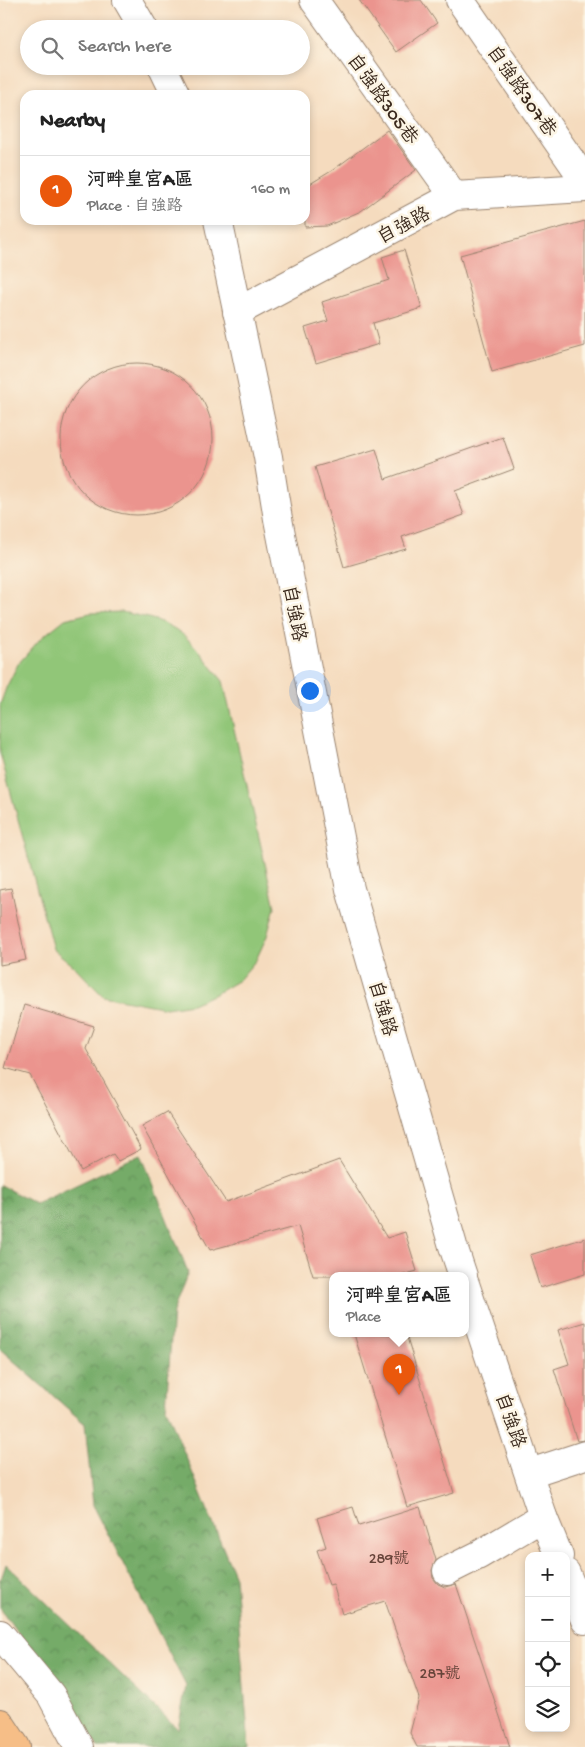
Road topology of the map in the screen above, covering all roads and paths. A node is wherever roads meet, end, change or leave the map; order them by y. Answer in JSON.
{"nodes":[{"id":1,"x":127,"y":0,"type":"edge"},
{"id":2,"x":314,"y":0,"type":"edge"},
{"id":3,"x":460,"y":0,"type":"edge"},
{"id":4,"x":139,"y":20,"type":"edge"},
{"id":5,"x":166,"y":75,"type":"edge"},
{"id":6,"x":174,"y":90,"type":"edge"},
{"id":7,"x":585,"y":181,"type":"edge"},
{"id":8,"x":585,"y":188,"type":"edge"},
{"id":9,"x":454,"y":196,"type":"junction"},
{"id":10,"x":219,"y":225,"type":"edge"},
{"id":11,"x":237,"y":312,"type":"junction"},
{"id":12,"x":462,"y":1272,"type":"edge"},
{"id":13,"x":469,"y":1296,"type":"edge"},
{"id":14,"x":585,"y":1455,"type":"edge"},
{"id":15,"x":530,"y":1473,"type":"junction"},
{"id":16,"x":543,"y":1517,"type":"junction"},
{"id":17,"x":557,"y":1552,"type":"edge"},
{"id":18,"x":447,"y":1571,"type":"dead end"},
{"id":19,"x":570,"y":1584,"type":"edge"},
{"id":20,"x":585,"y":1620,"type":"edge"},
{"id":21,"x":0,"y":1634,"type":"edge"},
{"id":22,"x":0,"y":1723,"type":"edge"},
{"id":23,"x":16,"y":1747,"type":"edge"},
{"id":24,"x":79,"y":1747,"type":"edge"}],
"edges":[{"from":1,"to":4,"type":"street"},
{"from":2,"to":9,"type":"street","name":"自強路305巷"},
{"from":3,"to":7,"type":"street","name":"自強路307巷"},
{"from":5,"to":6,"type":"street"},
{"from":8,"to":9,"type":"street","name":"自強路"},
{"from":9,"to":11,"type":"street","name":"自強路"},
{"from":10,"to":11,"type":"street"},
{"from":11,"to":12,"type":"street","name":"自強路"},
{"from":13,"to":15,"type":"street","name":"自強路"},
{"from":14,"to":15,"type":"street"},
{"from":15,"to":16,"type":"street","name":"自強路"},
{"from":16,"to":17,"type":"street","name":"自強路"},
{"from":16,"to":18,"type":"street"},
{"from":19,"to":20,"type":"street"},
{"from":21,"to":24,"type":"street"},
{"from":22,"to":23,"type":"main road"}]}
